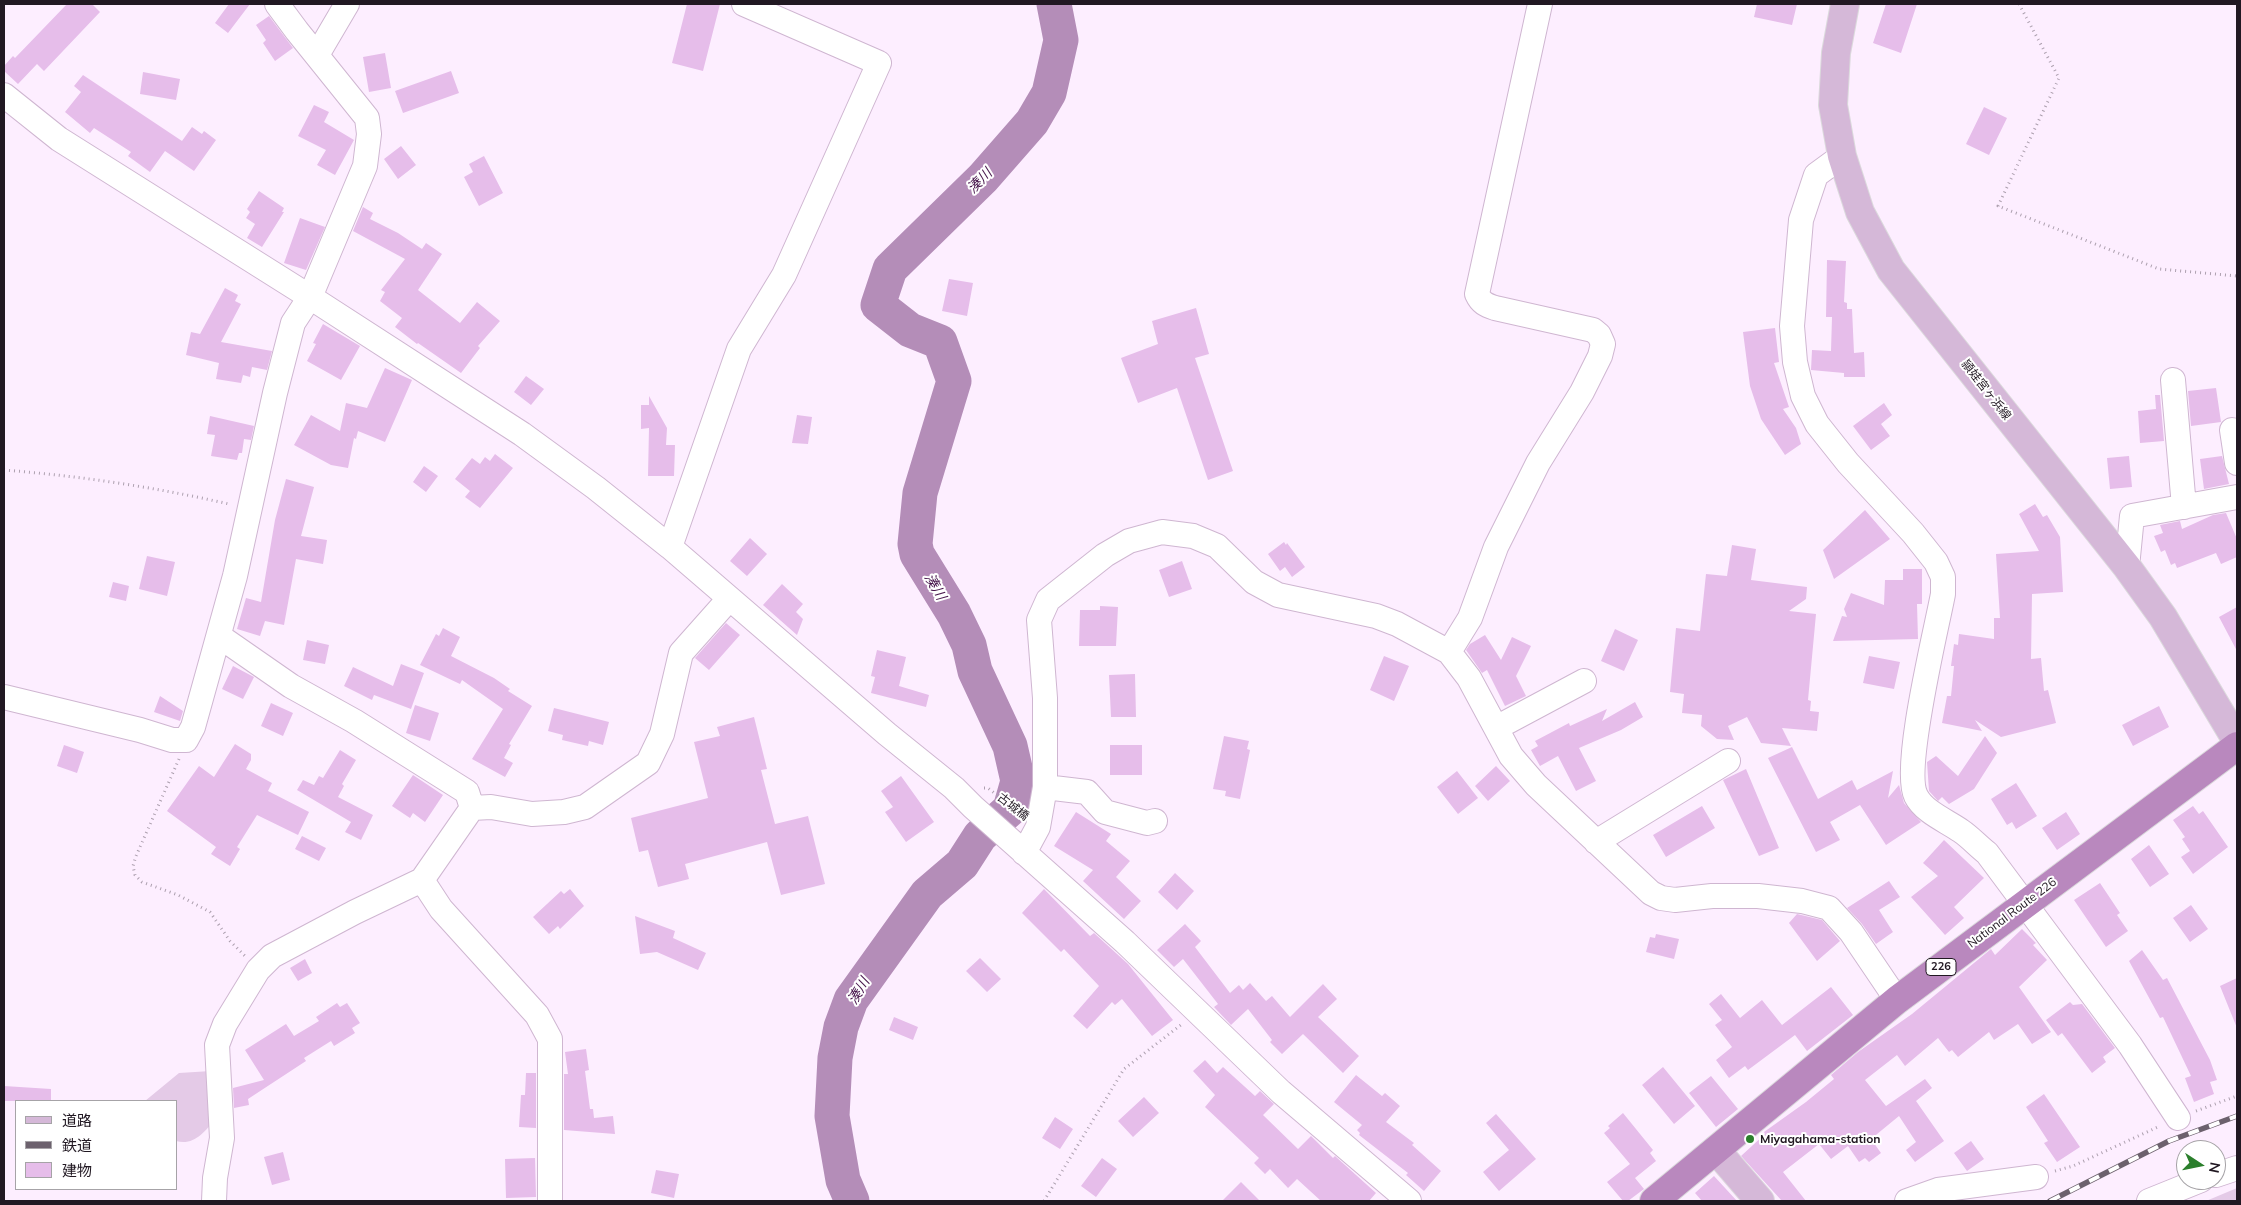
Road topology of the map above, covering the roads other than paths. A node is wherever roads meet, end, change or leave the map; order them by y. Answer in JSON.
{"nodes":[{"id":1,"x":277,"y":4,"type":"edge"},
{"id":2,"x":347,"y":4,"type":"edge"},
{"id":3,"x":744,"y":4,"type":"edge"},
{"id":4,"x":1540,"y":4,"type":"edge"},
{"id":5,"x":1845,"y":4,"type":"edge"},
{"id":6,"x":317,"y":55,"type":"junction"},
{"id":7,"x":4,"y":95,"type":"edge"},
{"id":8,"x":1842,"y":156,"type":"junction"},
{"id":9,"x":310,"y":297,"type":"junction"},
{"id":10,"x":2173,"y":380,"type":"dead end"},
{"id":11,"x":2232,"y":430,"type":"dead end"},
{"id":12,"x":2237,"y":463,"type":"edge"},
{"id":13,"x":2237,"y":497,"type":"edge"},
{"id":14,"x":2184,"y":507,"type":"junction"},
{"id":15,"x":670,"y":547,"type":"junction"},
{"id":16,"x":2127,"y":566,"type":"junction"},
{"id":17,"x":728,"y":599,"type":"junction"},
{"id":18,"x":219,"y":636,"type":"junction"},
{"id":19,"x":1449,"y":652,"type":"junction"},
{"id":20,"x":1584,"y":681,"type":"dead end"},
{"id":21,"x":4,"y":697,"type":"edge"},
{"id":22,"x":1496,"y":728,"type":"junction"},
{"id":23,"x":2237,"y":741,"type":"edge"},
{"id":24,"x":2237,"y":746,"type":"edge"},
{"id":25,"x":1728,"y":761,"type":"dead end"},
{"id":26,"x":1045,"y":787,"type":"junction"},
{"id":27,"x":472,"y":808,"type":"junction"},
{"id":28,"x":1155,"y":821,"type":"dead end"},
{"id":29,"x":1596,"y":842,"type":"junction"},
{"id":30,"x":1018,"y":848,"type":"junction"},
{"id":31,"x":422,"y":880,"type":"junction"},
{"id":32,"x":2024,"y":904,"type":"junction"},
{"id":33,"x":1897,"y":1000,"type":"junction"},
{"id":34,"x":2178,"y":1118,"type":"road end"},
{"id":35,"x":1716,"y":1150,"type":"junction"},
{"id":36,"x":2036,"y":1177,"type":"road end"},
{"id":37,"x":2176,"y":1190,"type":"edge"},
{"id":38,"x":214,"y":1201,"type":"edge"},
{"id":39,"x":550,"y":1201,"type":"edge"},
{"id":40,"x":1409,"y":1201,"type":"edge"},
{"id":41,"x":1654,"y":1201,"type":"edge"},
{"id":42,"x":1760,"y":1201,"type":"edge"},
{"id":43,"x":1908,"y":1201,"type":"edge"},
{"id":44,"x":2149,"y":1201,"type":"edge"}],
"edges":[{"from":1,"to":6,"type":"street"},
{"from":2,"to":6,"type":"street"},
{"from":3,"to":15,"type":"street"},
{"from":4,"to":19,"type":"street"},
{"from":5,"to":8,"type":"main road","name":"頴娃宮ヶ浜線"},
{"from":6,"to":9,"type":"street"},
{"from":7,"to":9,"type":"street","name":"古城橋"},
{"from":8,"to":16,"type":"main road","name":"頴娃宮ヶ浜線"},
{"from":8,"to":32,"type":"street"},
{"from":9,"to":15,"type":"street","name":"古城橋"},
{"from":9,"to":18,"type":"street"},
{"from":10,"to":14,"type":"street"},
{"from":11,"to":12,"type":"street"},
{"from":13,"to":14,"type":"street"},
{"from":14,"to":16,"type":"street"},
{"from":15,"to":17,"type":"street","name":"古城橋"},
{"from":16,"to":23,"type":"main road","name":"頴娃宮ヶ浜線"},
{"from":17,"to":27,"type":"street"},
{"from":17,"to":30,"type":"street","name":"古城橋"},
{"from":18,"to":21,"type":"street"},
{"from":18,"to":27,"type":"street"},
{"from":19,"to":22,"type":"street"},
{"from":19,"to":26,"type":"street"},
{"from":20,"to":22,"type":"street"},
{"from":22,"to":29,"type":"street"},
{"from":24,"to":32,"type":"highway","name":"National Route 226","number":"226"},
{"from":25,"to":29,"type":"street"},
{"from":26,"to":28,"type":"street"},
{"from":26,"to":30,"type":"street"},
{"from":27,"to":31,"type":"street"},
{"from":29,"to":33,"type":"street"},
{"from":30,"to":40,"type":"street","name":"古城橋"},
{"from":31,"to":38,"type":"street"},
{"from":31,"to":39,"type":"street"},
{"from":32,"to":33,"type":"highway","name":"National Route 226","number":"226"},
{"from":32,"to":34,"type":"street"},
{"from":33,"to":35,"type":"highway","name":"National Route 226","number":"226"},
{"from":35,"to":41,"type":"highway","name":"National Route 226","number":"226"},
{"from":35,"to":42,"type":"main road"},
{"from":36,"to":43,"type":"street"},
{"from":37,"to":44,"type":"street"}]}
